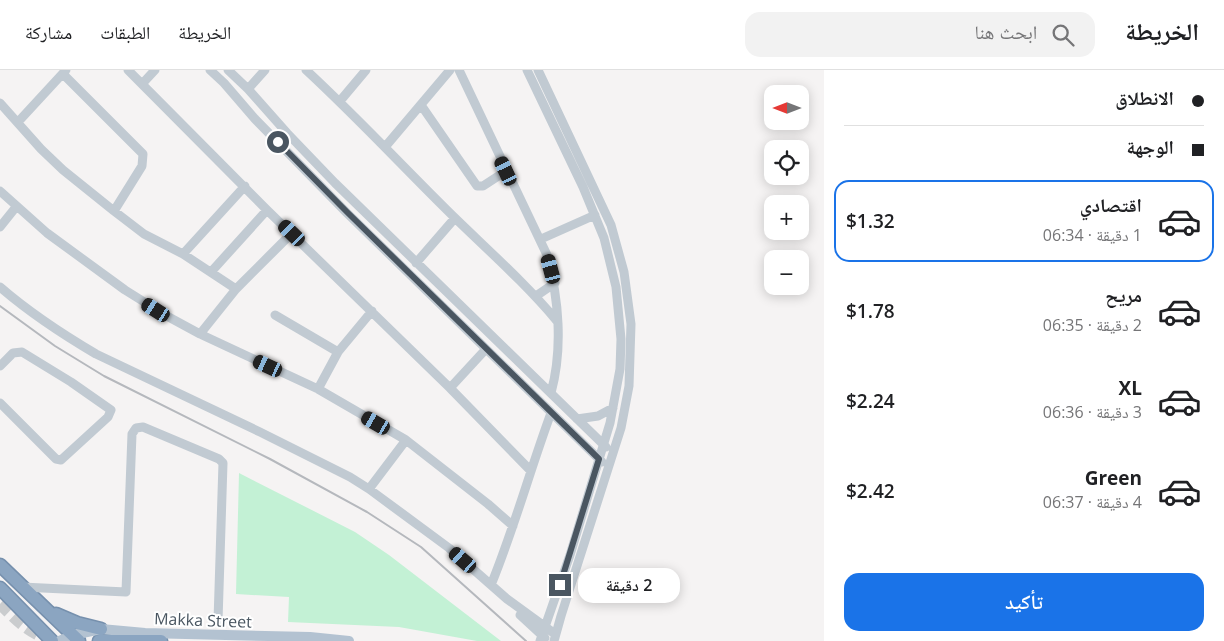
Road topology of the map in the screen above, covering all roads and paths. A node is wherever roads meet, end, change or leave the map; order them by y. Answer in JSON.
{"nodes":[{"id":1,"x":128,"y":70,"type":"edge"},
{"id":2,"x":155,"y":70,"type":"edge"},
{"id":3,"x":210,"y":70,"type":"edge"},
{"id":4,"x":228,"y":70,"type":"edge"},
{"id":5,"x":265,"y":70,"type":"edge"},
{"id":6,"x":306,"y":70,"type":"edge"},
{"id":7,"x":366,"y":70,"type":"edge"},
{"id":8,"x":450,"y":70,"type":"edge"},
{"id":9,"x":459,"y":70,"type":"edge"},
{"id":10,"x":527,"y":70,"type":"edge"},
{"id":11,"x":538,"y":70,"type":"edge"},
{"id":12,"x":64,"y":72,"type":"edge"},
{"id":13,"x":142,"y":84,"type":"junction"},
{"id":14,"x":248,"y":90,"type":"junction"},
{"id":15,"x":340,"y":101,"type":"junction"},
{"id":16,"x":0,"y":103,"type":"edge"},
{"id":17,"x":421,"y":104,"type":"junction"},
{"id":18,"x":18,"y":122,"type":"junction"},
{"id":19,"x":385,"y":147,"type":"junction"},
{"id":20,"x":506,"y":171,"type":"junction"},
{"id":21,"x":335,"y":183,"type":"junction"},
{"id":22,"x":244,"y":186,"type":"junction"},
{"id":23,"x":0,"y":191,"type":"edge"},
{"id":24,"x":327,"y":192,"type":"junction"},
{"id":25,"x":16,"y":207,"type":"junction"},
{"id":26,"x":267,"y":210,"type":"junction"},
{"id":27,"x":114,"y":211,"type":"junction"},
{"id":28,"x":595,"y":215,"type":"junction"},
{"id":29,"x":455,"y":218,"type":"junction"},
{"id":30,"x":0,"y":227,"type":"edge"},
{"id":31,"x":292,"y":233,"type":"junction"},
{"id":32,"x":541,"y":240,"type":"junction"},
{"id":33,"x":183,"y":254,"type":"junction"},
{"id":34,"x":416,"y":263,"type":"junction"},
{"id":35,"x":211,"y":272,"type":"junction"},
{"id":36,"x":555,"y":283,"type":"junction"},
{"id":37,"x":0,"y":287,"type":"edge"},
{"id":38,"x":236,"y":289,"type":"junction"},
{"id":39,"x":536,"y":296,"type":"junction"},
{"id":40,"x":372,"y":311,"type":"junction"},
{"id":41,"x":275,"y":315,"type":"dead end"},
{"id":42,"x":557,"y":321,"type":"junction"},
{"id":43,"x":200,"y":334,"type":"junction"},
{"id":44,"x":486,"y":349,"type":"junction"},
{"id":45,"x":338,"y":352,"type":"junction"},
{"id":46,"x":0,"y":366,"type":"edge"},
{"id":47,"x":450,"y":388,"type":"junction"},
{"id":48,"x":318,"y":389,"type":"junction"},
{"id":49,"x":551,"y":393,"type":"junction"},
{"id":50,"x":0,"y":403,"type":"edge"},
{"id":51,"x":614,"y":408,"type":"junction"},
{"id":52,"x":551,"y":413,"type":"junction"},
{"id":53,"x":577,"y":419,"type":"junction"},
{"id":54,"x":406,"y":440,"type":"junction"},
{"id":55,"x":603,"y":444,"type":"junction"},
{"id":56,"x":612,"y":455,"type":"junction"},
{"id":57,"x":599,"y":459,"type":"junction"},
{"id":58,"x":608,"y":467,"type":"junction"},
{"id":59,"x":530,"y":470,"type":"junction"},
{"id":60,"x":369,"y":489,"type":"junction"},
{"id":61,"x":513,"y":526,"type":"junction"},
{"id":62,"x":0,"y":565,"type":"edge"},
{"id":63,"x":491,"y":585,"type":"junction"},
{"id":64,"x":22,"y":587,"type":"junction"},
{"id":65,"x":0,"y":588,"type":"edge"},
{"id":66,"x":44,"y":608,"type":"junction"},
{"id":67,"x":218,"y":621,"type":"dead end"},
{"id":68,"x":100,"y":635,"type":"edge"},
{"id":69,"x":548,"y":637,"type":"edge"},
{"id":70,"x":76,"y":638,"type":"edge"},
{"id":71,"x":52,"y":641,"type":"edge"},
{"id":72,"x":59,"y":641,"type":"edge"},
{"id":73,"x":161,"y":641,"type":"edge"},
{"id":74,"x":349,"y":641,"type":"edge"}],
"edges":[{"from":1,"to":13,"type":"street"},
{"from":2,"to":13,"type":"street"},
{"from":3,"to":24,"type":"street"},
{"from":4,"to":14,"type":"street"},
{"from":5,"to":14,"type":"street"},
{"from":6,"to":15,"type":"street"},
{"from":7,"to":15,"type":"street"},
{"from":8,"to":17,"type":"street"},
{"from":9,"to":20,"type":"street"},
{"from":10,"to":28,"type":"street"},
{"from":11,"to":56,"type":"street"},
{"from":12,"to":18,"type":"street"},
{"from":12,"to":27,"type":"street"},
{"from":13,"to":22,"type":"street"},
{"from":14,"to":21,"type":"street"},
{"from":15,"to":19,"type":"street"},
{"from":16,"to":18,"type":"street"},
{"from":17,"to":19,"type":"street"},
{"from":17,"to":20,"type":"street"},
{"from":18,"to":27,"type":"street"},
{"from":19,"to":29,"type":"street"},
{"from":20,"to":32,"type":"street"},
{"from":21,"to":24,"type":"street"},
{"from":21,"to":34,"type":"street"},
{"from":22,"to":26,"type":"street"},
{"from":22,"to":33,"type":"street"},
{"from":23,"to":25,"type":"street"},
{"from":24,"to":44,"type":"street"},
{"from":25,"to":30,"type":"street"},
{"from":25,"to":43,"type":"street"},
{"from":26,"to":31,"type":"street"},
{"from":26,"to":35,"type":"street"},
{"from":27,"to":33,"type":"street"},
{"from":28,"to":32,"type":"street"},
{"from":28,"to":51,"type":"street"},
{"from":29,"to":34,"type":"street"},
{"from":29,"to":39,"type":"street"},
{"from":31,"to":38,"type":"street"},
{"from":31,"to":40,"type":"street"},
{"from":32,"to":36,"type":"street"},
{"from":33,"to":35,"type":"street"},
{"from":34,"to":49,"type":"street"},
{"from":35,"to":38,"type":"street"},
{"from":36,"to":39,"type":"street"},
{"from":36,"to":42,"type":"street"},
{"from":37,"to":60,"type":"street"},
{"from":38,"to":43,"type":"street"},
{"from":39,"to":42,"type":"street"},
{"from":40,"to":45,"type":"street"},
{"from":40,"to":47,"type":"street"},
{"from":41,"to":45,"type":"street"},
{"from":42,"to":49,"type":"street"},
{"from":43,"to":48,"type":"street"},
{"from":44,"to":47,"type":"street"},
{"from":44,"to":52,"type":"street"},
{"from":45,"to":48,"type":"street"},
{"from":46,"to":50,"type":"street"},
{"from":47,"to":59,"type":"street"},
{"from":48,"to":54,"type":"street"},
{"from":49,"to":53,"type":"street"},
{"from":51,"to":53,"type":"street"},
{"from":51,"to":55,"type":"street"},
{"from":52,"to":57,"type":"street"},
{"from":52,"to":59,"type":"street"},
{"from":53,"to":55,"type":"street"},
{"from":54,"to":60,"type":"street"},
{"from":54,"to":61,"type":"street"},
{"from":55,"to":56,"type":"street"},
{"from":55,"to":57,"type":"street"},
{"from":56,"to":58,"type":"street"},
{"from":57,"to":58,"type":"street"},
{"from":57,"to":69,"type":"street"},
{"from":58,"to":69,"type":"street"},
{"from":59,"to":61,"type":"street"},
{"from":60,"to":63,"type":"street"},
{"from":61,"to":63,"type":"street"},
{"from":62,"to":64,"type":"highway"},
{"from":63,"to":69,"type":"street"},
{"from":64,"to":66,"type":"highway"},
{"from":64,"to":67,"type":"street"},
{"from":65,"to":71,"type":"highway"},
{"from":66,"to":68,"type":"highway"},
{"from":66,"to":70,"type":"highway"},
{"from":68,"to":70,"type":"main road","name":"Makka Street"},
{"from":68,"to":73,"type":"highway"},
{"from":68,"to":74,"type":"main road","name":"Makka Street"},
{"from":70,"to":72,"type":"main road","name":"Makka Street"}]}
